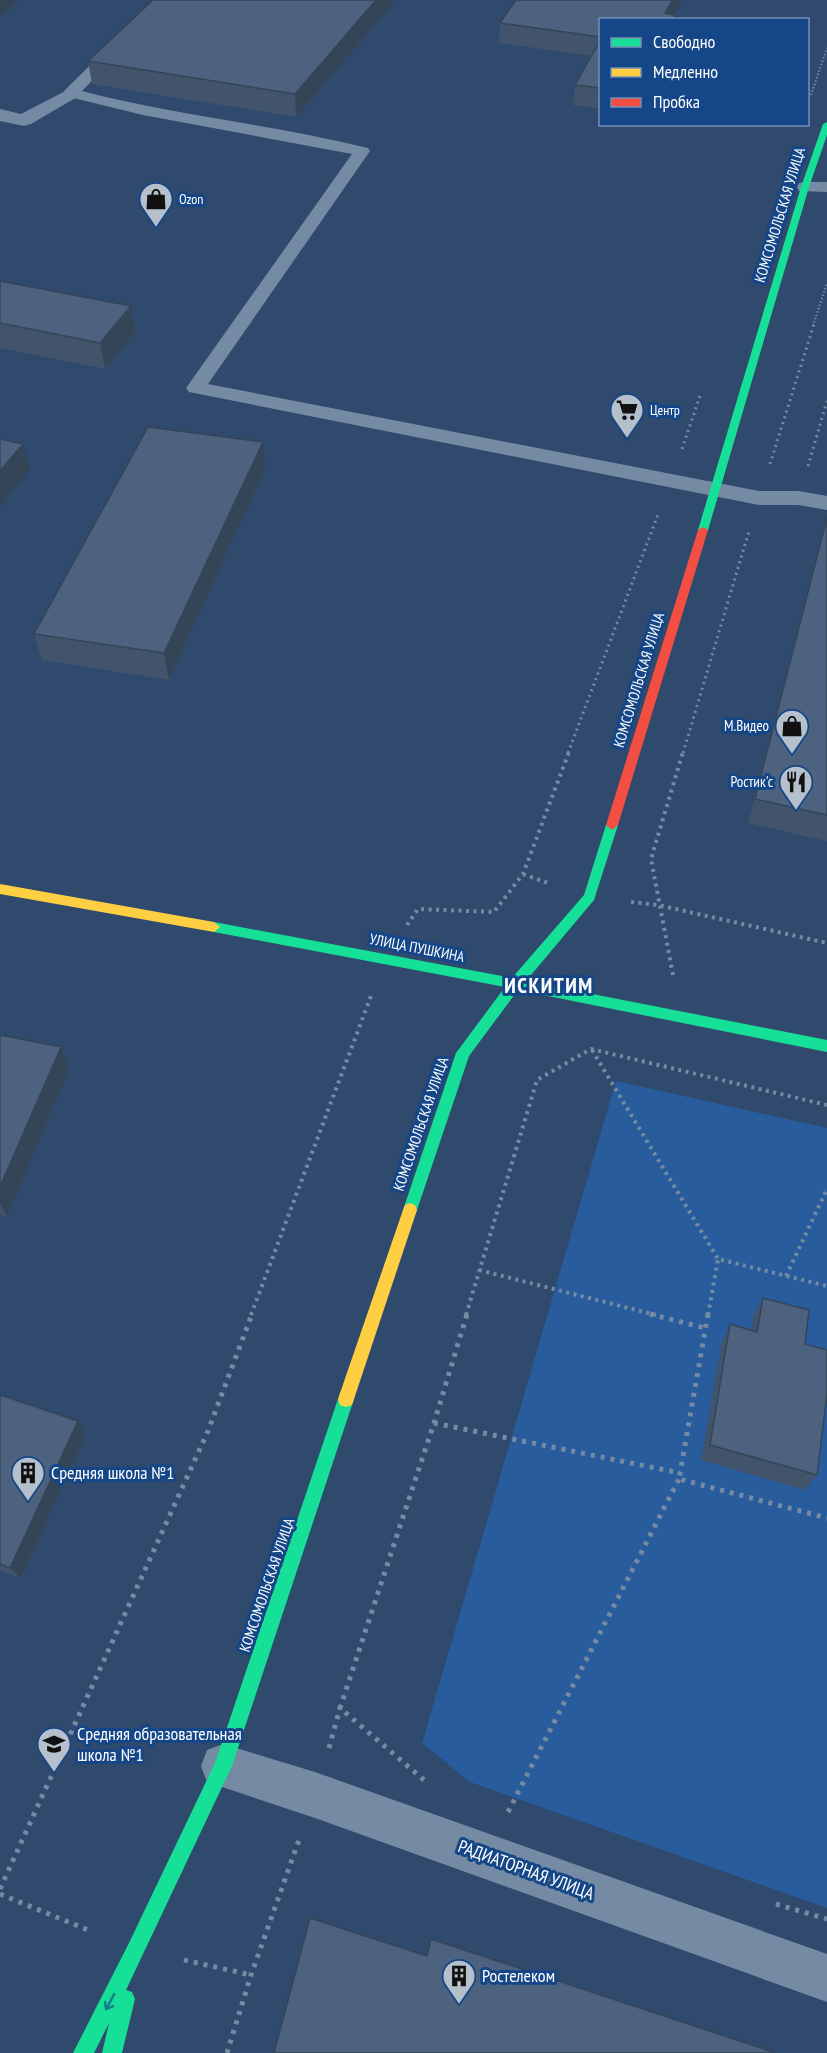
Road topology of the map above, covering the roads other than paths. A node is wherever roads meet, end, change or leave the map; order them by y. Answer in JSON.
{"nodes":[{"id":1,"x":164,"y":0,"type":"edge"},
{"id":2,"x":71,"y":93,"type":"junction"},
{"id":3,"x":0,"y":115,"type":"edge"},
{"id":4,"x":827,"y":124,"type":"edge"},
{"id":5,"x":805,"y":187,"type":"junction"},
{"id":6,"x":827,"y":187,"type":"edge"},
{"id":7,"x":716,"y":489,"type":"junction"},
{"id":8,"x":827,"y":503,"type":"edge"},
{"id":9,"x":0,"y":889,"type":"edge"},
{"id":10,"x":516,"y":983,"type":"junction"},
{"id":11,"x":827,"y":1046,"type":"edge"},
{"id":12,"x":223,"y":1766,"type":"junction"},
{"id":13,"x":136,"y":1950,"type":"junction"},
{"id":14,"x":827,"y":1978,"type":"edge"},
{"id":15,"x":83,"y":2053,"type":"edge"},
{"id":16,"x":112,"y":2053,"type":"edge"}],
"edges":[{"from":1,"to":2,"type":"lane"},
{"from":2,"to":3,"type":"street"},
{"from":2,"to":7,"type":"lane"},
{"from":4,"to":5,"type":"main road","name":"КОМСОМОЛЬСКАЯ УЛИЦА"},
{"from":5,"to":6,"type":"lane"},
{"from":5,"to":7,"type":"main road","name":"КОМСОМОЛЬСКАЯ УЛИЦА"},
{"from":7,"to":8,"type":"lane"},
{"from":7,"to":10,"type":"main road","name":"КОМСОМОЛЬСКАЯ УЛИЦА"},
{"from":9,"to":10,"type":"main road","name":"УЛИЦА ПУШКИНА"},
{"from":10,"to":11,"type":"main road","name":"УЛИЦА ПУШКИНА"},
{"from":10,"to":12,"type":"main road","name":"КОМСОМОЛЬСКАЯ УЛИЦА"},
{"from":12,"to":13,"type":"main road","name":"КОМСОМОЛЬСКАЯ УЛИЦА"},
{"from":12,"to":14,"type":"street","name":"РАДИАТОРНАЯ УЛИЦА"},
{"from":13,"to":15,"type":"main road","name":"КОМСОМОЛЬСКАЯ УЛИЦА","one_way":true},
{"from":13,"to":16,"type":"main road","name":"КОМСОМОЛЬСКАЯ УЛИЦА"}]}
